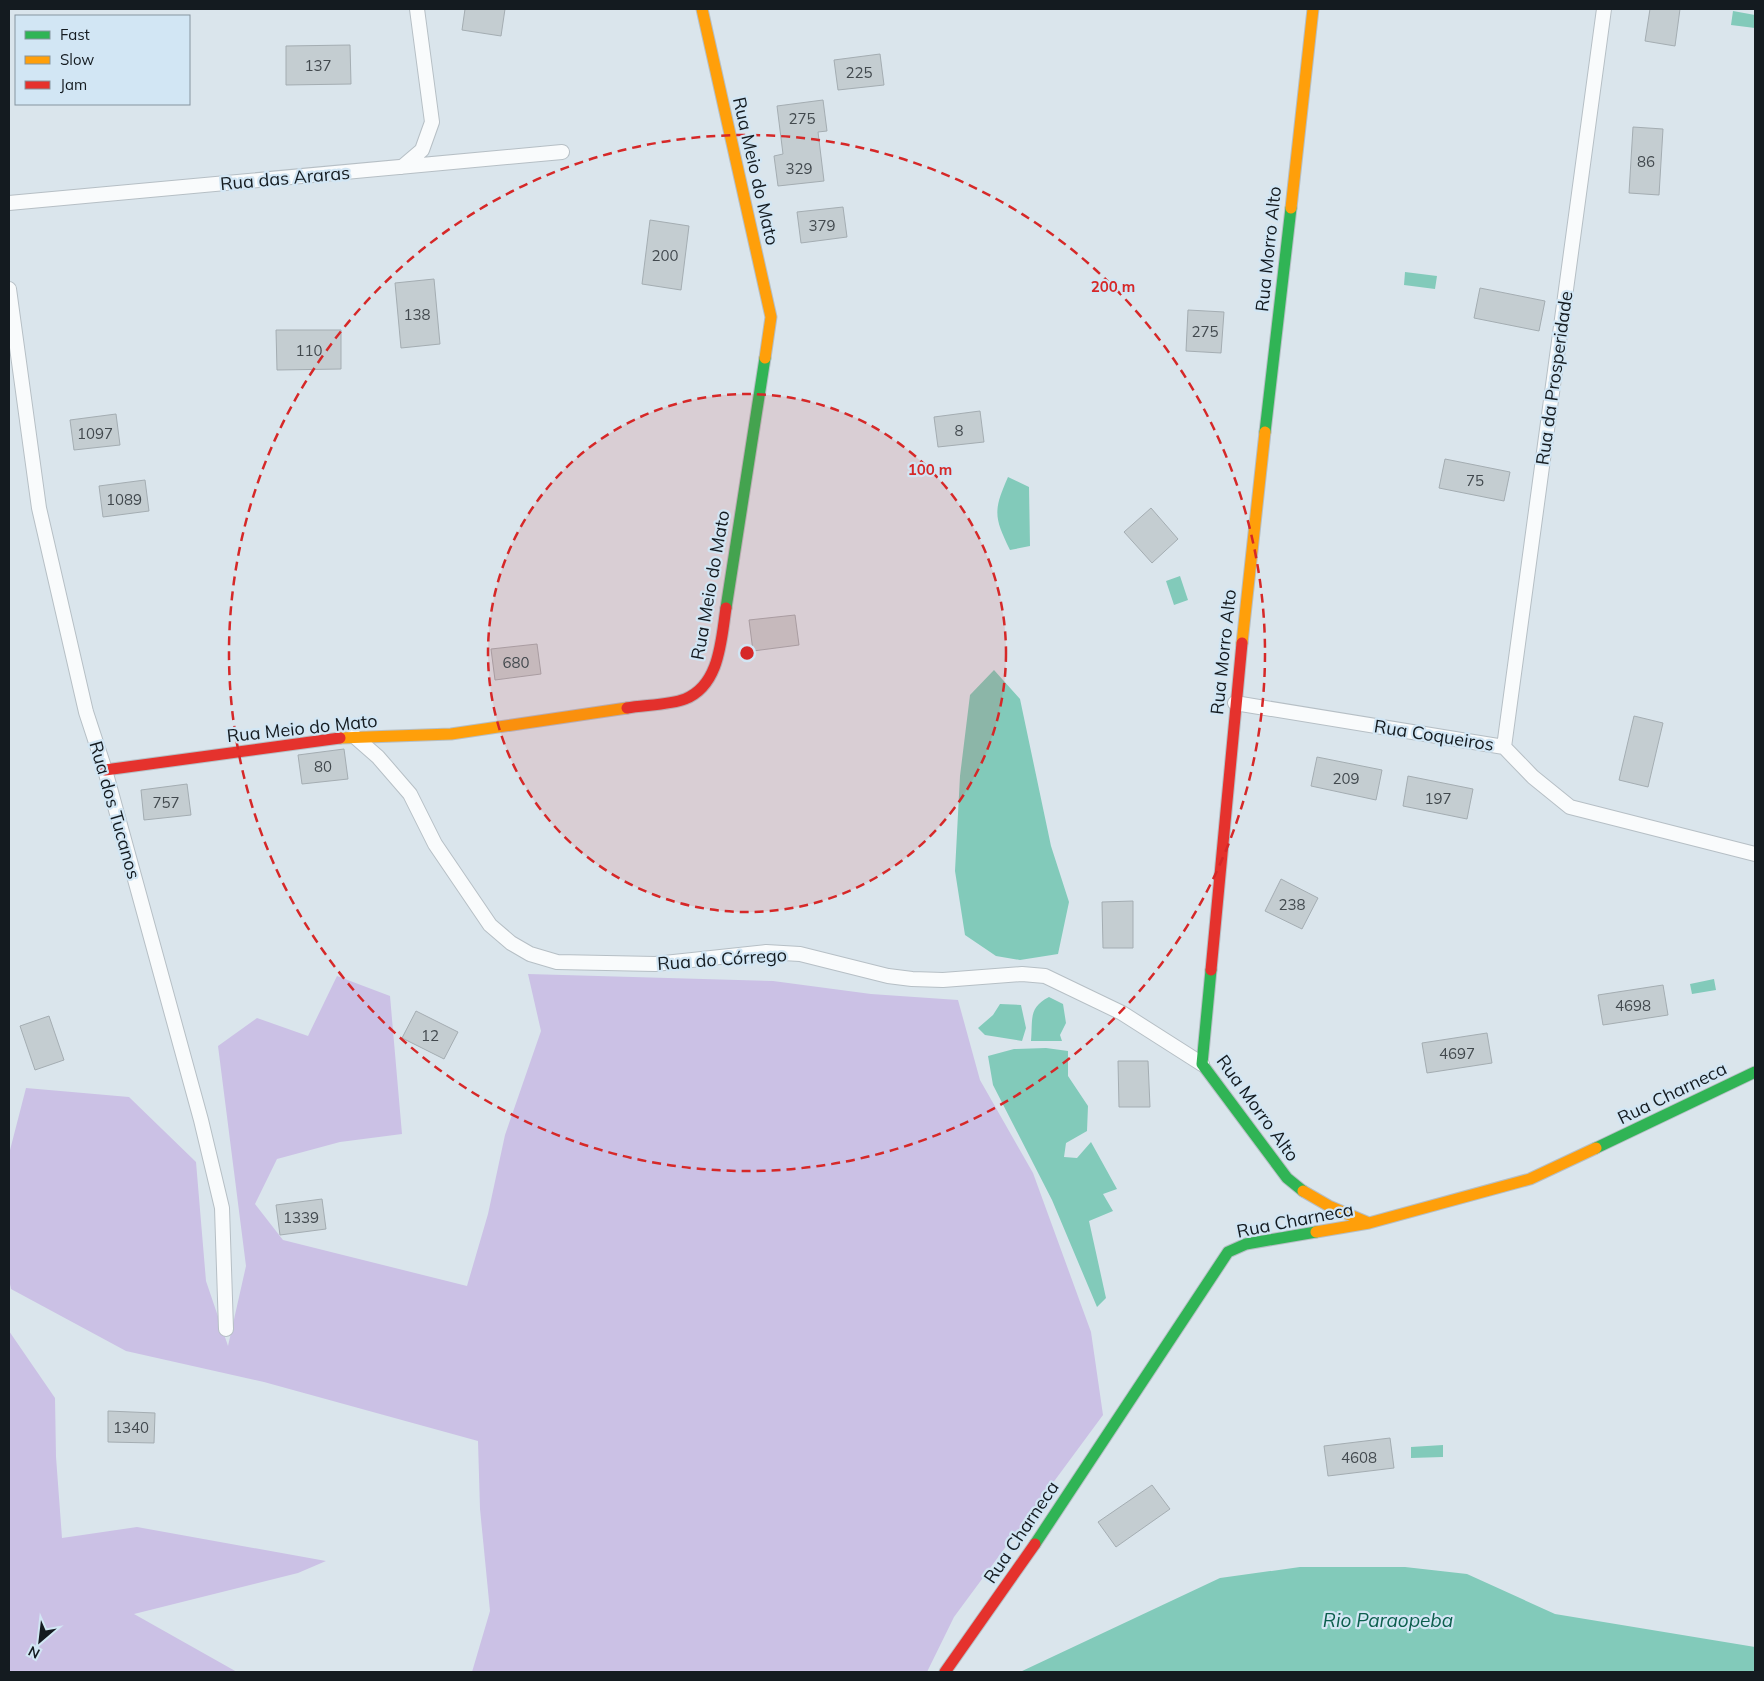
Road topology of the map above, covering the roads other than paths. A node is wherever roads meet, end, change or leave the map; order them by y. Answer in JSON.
{"nodes":[{"id":1,"x":417,"y":9,"type":"edge"},
{"id":2,"x":702,"y":9,"type":"edge"},
{"id":3,"x":1313,"y":9,"type":"edge"},
{"id":4,"x":1604,"y":9,"type":"edge"},
{"id":5,"x":562,"y":152,"type":"dead end"},
{"id":6,"x":402,"y":167,"type":"junction"},
{"id":7,"x":9,"y":203,"type":"edge"},
{"id":8,"x":9,"y":289,"type":"edge"},
{"id":9,"x":1235,"y":703,"type":"junction"},
{"id":10,"x":354,"y":736,"type":"junction"},
{"id":11,"x":1504,"y":747,"type":"junction"},
{"id":12,"x":105,"y":770,"type":"junction"},
{"id":13,"x":1755,"y":854,"type":"edge"},
{"id":14,"x":1202,"y":1064,"type":"junction"},
{"id":15,"x":1755,"y":1072,"type":"edge"},
{"id":16,"x":1369,"y":1223,"type":"junction"},
{"id":17,"x":226,"y":1329,"type":"dead end"},
{"id":18,"x":945,"y":1672,"type":"edge"}],
"edges":[{"from":1,"to":6,"type":"street"},
{"from":2,"to":10,"type":"street","name":"Rua Meio do Mato"},
{"from":3,"to":9,"type":"street","name":"Rua Morro Alto"},
{"from":4,"to":11,"type":"street","name":"Rua da Prosperidade"},
{"from":5,"to":6,"type":"street","name":"Rua das Araras"},
{"from":6,"to":7,"type":"street","name":"Rua das Araras"},
{"from":8,"to":12,"type":"street","name":"Rua dos Tucanos"},
{"from":9,"to":11,"type":"street","name":"Rua Coqueiros"},
{"from":9,"to":14,"type":"street","name":"Rua Morro Alto"},
{"from":10,"to":12,"type":"street","name":"Rua Meio do Mato"},
{"from":10,"to":14,"type":"street","name":"Rua do Córrego"},
{"from":11,"to":13,"type":"street","name":"Rua Coqueiros"},
{"from":12,"to":17,"type":"street","name":"Rua dos Tucanos"},
{"from":14,"to":16,"type":"street","name":"Rua Morro Alto"},
{"from":15,"to":16,"type":"street","name":"Rua Charneca"},
{"from":16,"to":18,"type":"street","name":"Rua Charneca"}]}
